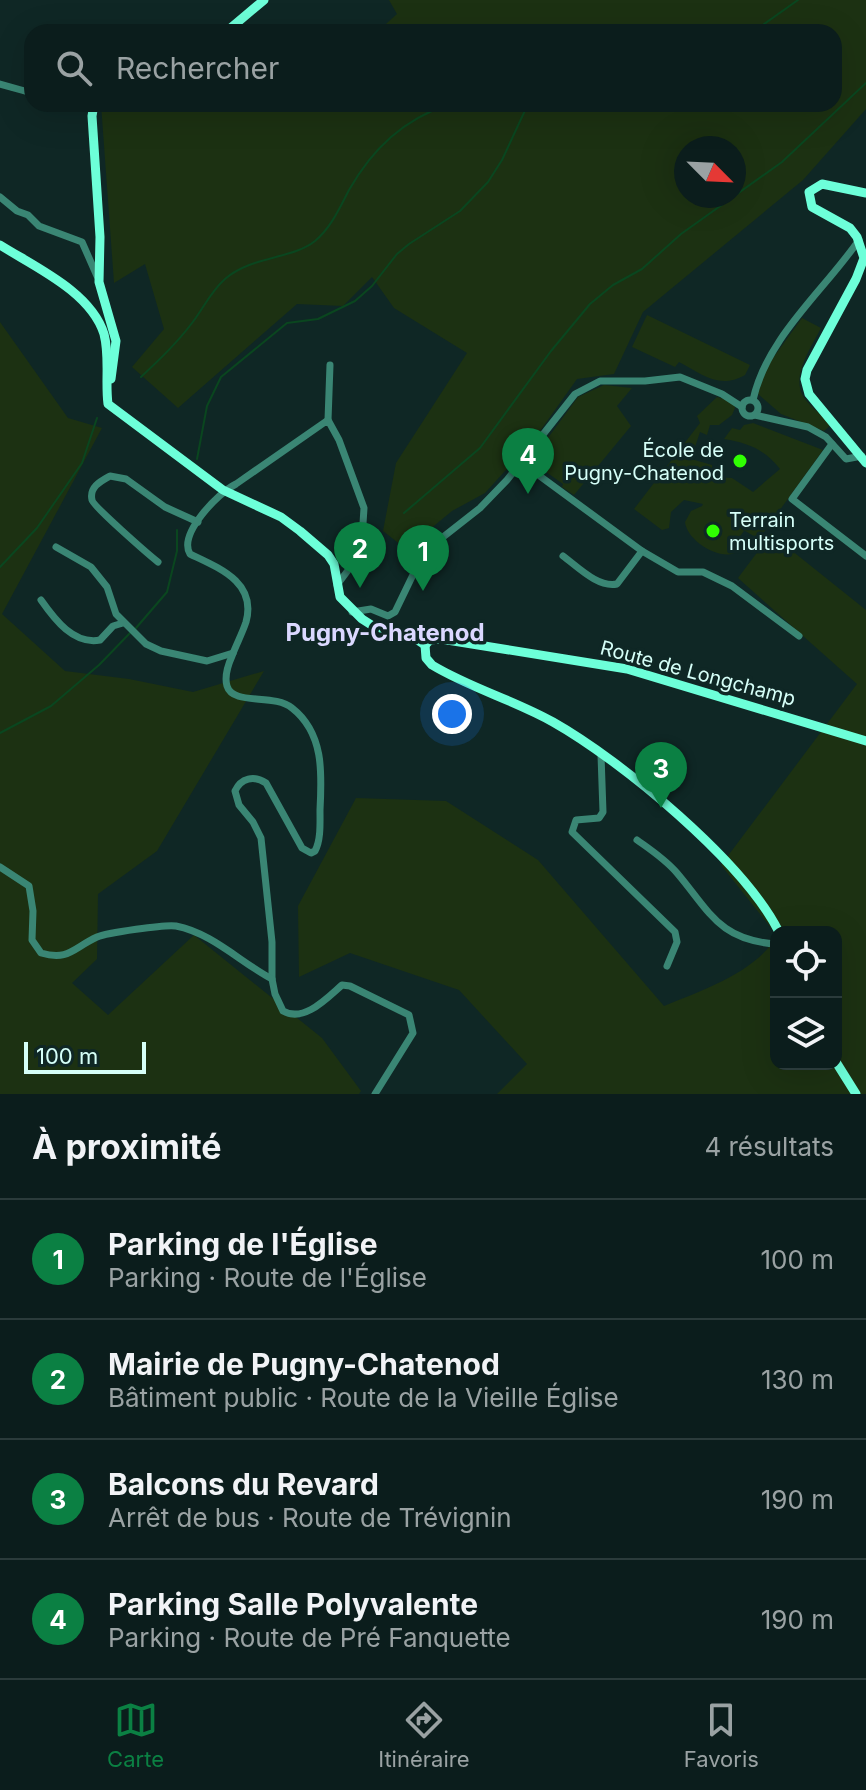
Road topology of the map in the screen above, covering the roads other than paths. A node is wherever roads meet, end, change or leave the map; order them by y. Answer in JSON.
{"nodes":[{"id":1,"x":264,"y":0,"type":"edge"},
{"id":2,"x":236,"y":24,"type":"edge"},
{"id":3,"x":0,"y":84,"type":"edge"},
{"id":4,"x":24,"y":91,"type":"edge"},
{"id":5,"x":93,"y":112,"type":"edge"},
{"id":6,"x":866,"y":193,"type":"edge"},
{"id":7,"x":0,"y":197,"type":"edge"},
{"id":8,"x":859,"y":240,"type":"junction"},
{"id":9,"x":0,"y":245,"type":"edge"},
{"id":10,"x":99,"y":282,"type":"junction"},
{"id":11,"x":330,"y":365,"type":"dead end"},
{"id":12,"x":107,"y":393,"type":"junction"},
{"id":13,"x":749,"y":403,"type":"junction"},
{"id":14,"x":755,"y":415,"type":"junction"},
{"id":15,"x":328,"y":420,"type":"junction"},
{"id":16,"x":782,"y":420,"type":"junction"},
{"id":17,"x":832,"y":444,"type":"junction"},
{"id":18,"x":861,"y":456,"type":"edge"},
{"id":19,"x":522,"y":463,"type":"junction"},
{"id":20,"x":223,"y":490,"type":"junction"},
{"id":21,"x":198,"y":522,"type":"junction"},
{"id":22,"x":56,"y":547,"type":"dead end"},
{"id":23,"x":642,"y":551,"type":"junction"},
{"id":24,"x":563,"y":556,"type":"dead end"},
{"id":25,"x":866,"y":556,"type":"edge"},
{"id":26,"x":158,"y":562,"type":"dead end"},
{"id":27,"x":337,"y":585,"type":"junction"},
{"id":28,"x":41,"y":600,"type":"dead end"},
{"id":29,"x":352,"y":612,"type":"junction"},
{"id":30,"x":126,"y":626,"type":"junction"},
{"id":31,"x":799,"y":636,"type":"dead end"},
{"id":32,"x":425,"y":645,"type":"junction"},
{"id":33,"x":233,"y":653,"type":"junction"},
{"id":34,"x":866,"y":741,"type":"edge"},
{"id":35,"x":601,"y":755,"type":"junction"},
{"id":36,"x":637,"y":840,"type":"dead end"},
{"id":37,"x":0,"y":867,"type":"edge"},
{"id":38,"x":775,"y":926,"type":"edge"},
{"id":39,"x":770,"y":944,"type":"edge"},
{"id":40,"x":667,"y":966,"type":"dead end"},
{"id":41,"x":272,"y":979,"type":"junction"},
{"id":42,"x":841,"y":1070,"type":"edge"},
{"id":43,"x":375,"y":1094,"type":"edge"},
{"id":44,"x":856,"y":1094,"type":"edge"}],
"edges":[{"from":1,"to":2,"type":"street"},
{"from":3,"to":4,"type":"street"},
{"from":5,"to":10,"type":"street"},
{"from":6,"to":8,"type":"street"},
{"from":7,"to":10,"type":"street"},
{"from":8,"to":13,"type":"street"},
{"from":8,"to":18,"type":"street"},
{"from":9,"to":12,"type":"street"},
{"from":10,"to":12,"type":"street"},
{"from":11,"to":15,"type":"street"},
{"from":12,"to":20,"type":"street"},
{"from":13,"to":14,"type":"street"},
{"from":13,"to":14,"type":"street"},
{"from":13,"to":16,"type":"street"},
{"from":13,"to":19,"type":"street"},
{"from":14,"to":16,"type":"street"},
{"from":15,"to":20,"type":"street"},
{"from":15,"to":27,"type":"street"},
{"from":16,"to":17,"type":"street"},
{"from":17,"to":18,"type":"street"},
{"from":17,"to":25,"type":"street"},
{"from":19,"to":23,"type":"street"},
{"from":19,"to":29,"type":"street"},
{"from":20,"to":21,"type":"street"},
{"from":20,"to":27,"type":"street"},
{"from":21,"to":26,"type":"street"},
{"from":21,"to":33,"type":"street"},
{"from":22,"to":30,"type":"street"},
{"from":23,"to":24,"type":"street"},
{"from":23,"to":31,"type":"street"},
{"from":27,"to":29,"type":"street"},
{"from":28,"to":30,"type":"street"},
{"from":29,"to":32,"type":"street"},
{"from":30,"to":33,"type":"street"},
{"from":32,"to":34,"type":"street","name":"Route de Longchamp"},
{"from":32,"to":35,"type":"street"},
{"from":33,"to":41,"type":"street"},
{"from":35,"to":38,"type":"street"},
{"from":35,"to":40,"type":"street"},
{"from":36,"to":39,"type":"street"},
{"from":37,"to":41,"type":"street"},
{"from":41,"to":43,"type":"street"},
{"from":42,"to":44,"type":"street"}]}
